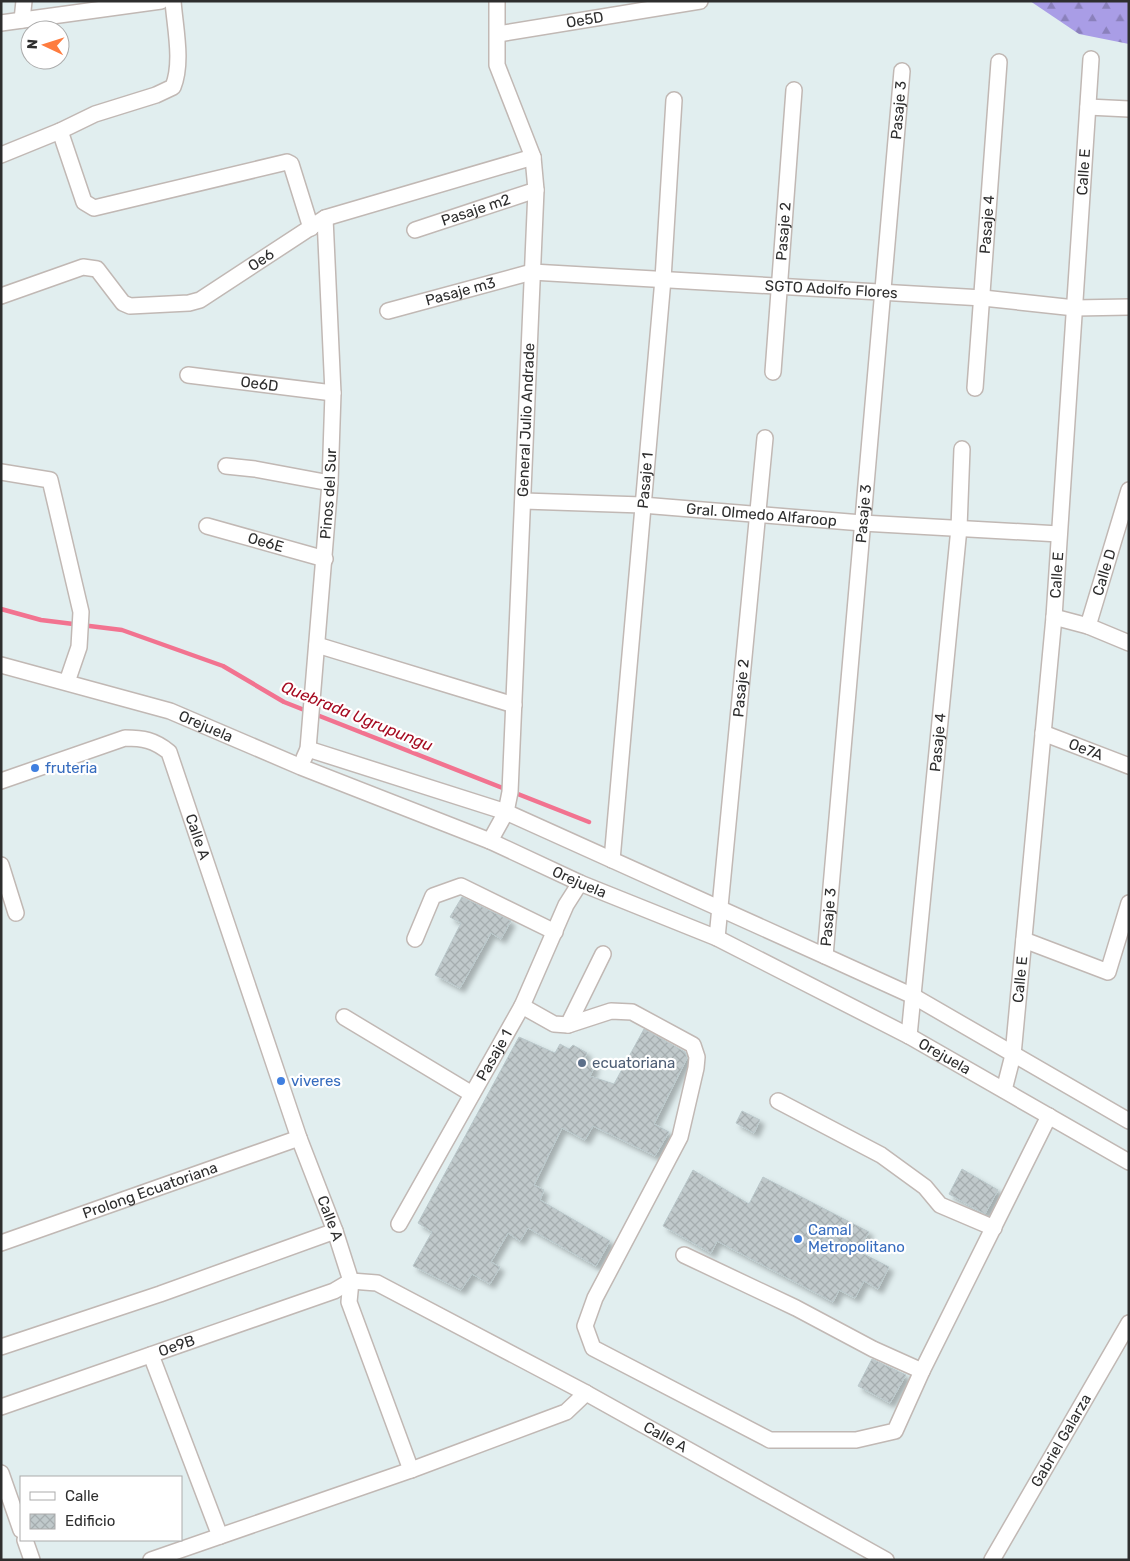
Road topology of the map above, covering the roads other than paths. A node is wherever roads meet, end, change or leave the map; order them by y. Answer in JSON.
{"nodes":[{"id":1,"x":24,"y":1,"type":"edge"},
{"id":2,"x":161,"y":1,"type":"edge"},
{"id":3,"x":173,"y":1,"type":"edge"},
{"id":4,"x":497,"y":1,"type":"edge"},
{"id":5,"x":700,"y":1,"type":"edge"},
{"id":6,"x":20,"y":20,"type":"edge"},
{"id":7,"x":22,"y":20,"type":"joint"},
{"id":8,"x":1,"y":23,"type":"edge"},
{"id":9,"x":498,"y":34,"type":"junction"},
{"id":10,"x":1091,"y":59,"type":"dead end"},
{"id":11,"x":999,"y":62,"type":"dead end"},
{"id":12,"x":902,"y":71,"type":"dead end"},
{"id":13,"x":794,"y":90,"type":"dead end"},
{"id":14,"x":674,"y":100,"type":"dead end"},
{"id":15,"x":1088,"y":108,"type":"junction"},
{"id":16,"x":1129,"y":109,"type":"edge"},
{"id":17,"x":60,"y":131,"type":"junction"},
{"id":18,"x":1,"y":155,"type":"edge"},
{"id":19,"x":534,"y":157,"type":"junction"},
{"id":20,"x":536,"y":190,"type":"junction"},
{"id":21,"x":324,"y":218,"type":"junction"},
{"id":22,"x":311,"y":228,"type":"junction"},
{"id":23,"x":415,"y":230,"type":"dead end"},
{"id":24,"x":532,"y":272,"type":"junction"},
{"id":25,"x":663,"y":279,"type":"junction"},
{"id":26,"x":780,"y":287,"type":"junction"},
{"id":27,"x":884,"y":292,"type":"junction"},
{"id":28,"x":1,"y":296,"type":"edge"},
{"id":29,"x":983,"y":298,"type":"junction"},
{"id":30,"x":1129,"y":307,"type":"edge"},
{"id":31,"x":1075,"y":308,"type":"junction"},
{"id":32,"x":388,"y":311,"type":"dead end"},
{"id":33,"x":774,"y":372,"type":"dead end"},
{"id":34,"x":188,"y":375,"type":"dead end"},
{"id":35,"x":975,"y":388,"type":"dead end"},
{"id":36,"x":332,"y":393,"type":"junction"},
{"id":37,"x":765,"y":438,"type":"dead end"},
{"id":38,"x":962,"y":449,"type":"dead end"},
{"id":39,"x":226,"y":466,"type":"dead end"},
{"id":40,"x":1,"y":472,"type":"edge"},
{"id":41,"x":330,"y":483,"type":"junction"},
{"id":42,"x":1129,"y":490,"type":"edge"},
{"id":43,"x":524,"y":500,"type":"junction"},
{"id":44,"x":642,"y":505,"type":"junction"},
{"id":45,"x":758,"y":514,"type":"junction"},
{"id":46,"x":862,"y":523,"type":"junction"},
{"id":47,"x":207,"y":526,"type":"dead end"},
{"id":48,"x":959,"y":528,"type":"junction"},
{"id":49,"x":1059,"y":534,"type":"junction"},
{"id":50,"x":325,"y":559,"type":"junction"},
{"id":51,"x":1054,"y":617,"type":"junction"},
{"id":52,"x":1088,"y":626,"type":"junction"},
{"id":53,"x":1129,"y":642,"type":"edge"},
{"id":54,"x":317,"y":645,"type":"junction"},
{"id":55,"x":1,"y":665,"type":"edge"},
{"id":56,"x":67,"y":682,"type":"junction"},
{"id":57,"x":514,"y":705,"type":"junction"},
{"id":58,"x":1043,"y":733,"type":"junction"},
{"id":59,"x":308,"y":749,"type":"junction"},
{"id":60,"x":1129,"y":766,"type":"edge"},
{"id":61,"x":301,"y":767,"type":"junction"},
{"id":62,"x":1,"y":781,"type":"edge"},
{"id":63,"x":506,"y":812,"type":"junction"},
{"id":64,"x":490,"y":841,"type":"junction"},
{"id":65,"x":612,"y":860,"type":"junction"},
{"id":66,"x":1,"y":865,"type":"edge"},
{"id":67,"x":580,"y":883,"type":"junction"},
{"id":68,"x":1129,"y":903,"type":"edge"},
{"id":69,"x":721,"y":911,"type":"junction"},
{"id":70,"x":16,"y":912,"type":"dead end"},
{"id":71,"x":555,"y":932,"type":"junction"},
{"id":72,"x":717,"y":938,"type":"junction"},
{"id":73,"x":415,"y":939,"type":"dead end"},
{"id":74,"x":1024,"y":940,"type":"junction"},
{"id":75,"x":603,"y":954,"type":"dead end"},
{"id":76,"x":825,"y":956,"type":"junction"},
{"id":77,"x":913,"y":996,"type":"junction"},
{"id":78,"x":522,"y":1006,"type":"junction"},
{"id":79,"x":344,"y":1017,"type":"dead end"},
{"id":80,"x":568,"y":1026,"type":"junction"},
{"id":81,"x":909,"y":1036,"type":"junction"},
{"id":82,"x":1013,"y":1054,"type":"junction"},
{"id":83,"x":1004,"y":1090,"type":"junction"},
{"id":84,"x":472,"y":1094,"type":"junction"},
{"id":85,"x":778,"y":1101,"type":"dead end"},
{"id":86,"x":1050,"y":1116,"type":"junction"},
{"id":87,"x":1129,"y":1121,"type":"edge"},
{"id":88,"x":299,"y":1138,"type":"junction"},
{"id":89,"x":1129,"y":1162,"type":"edge"},
{"id":90,"x":399,"y":1224,"type":"dead end"},
{"id":91,"x":994,"y":1228,"type":"junction"},
{"id":92,"x":335,"y":1231,"type":"junction"},
{"id":93,"x":1,"y":1243,"type":"edge"},
{"id":94,"x":684,"y":1255,"type":"dead end"},
{"id":95,"x":351,"y":1281,"type":"junction"},
{"id":96,"x":1129,"y":1323,"type":"edge"},
{"id":97,"x":1,"y":1347,"type":"edge"},
{"id":98,"x":151,"y":1355,"type":"junction"},
{"id":99,"x":922,"y":1371,"type":"junction"},
{"id":100,"x":586,"y":1393,"type":"junction"},
{"id":101,"x":1,"y":1407,"type":"edge"},
{"id":102,"x":411,"y":1470,"type":"junction"},
{"id":103,"x":1,"y":1473,"type":"edge"},
{"id":104,"x":20,"y":1527,"type":"edge"},
{"id":105,"x":220,"y":1536,"type":"junction"},
{"id":106,"x":25,"y":1541,"type":"edge"},
{"id":107,"x":32,"y":1560,"type":"edge"},
{"id":108,"x":151,"y":1560,"type":"edge"},
{"id":109,"x":886,"y":1560,"type":"edge"},
{"id":110,"x":992,"y":1560,"type":"edge"}],
"edges":[{"from":1,"to":7,"type":"street"},
{"from":2,"to":7,"type":"street"},
{"from":3,"to":17,"type":"street"},
{"from":4,"to":9,"type":"street","name":"General Julio Andrade"},
{"from":5,"to":9,"type":"street","name":"Oe5D"},
{"from":6,"to":8,"type":"street"},
{"from":9,"to":19,"type":"street","name":"General Julio Andrade"},
{"from":10,"to":15,"type":"street","name":"Calle E"},
{"from":11,"to":29,"type":"street","name":"Pasaje 4"},
{"from":12,"to":27,"type":"street","name":"Pasaje 3"},
{"from":13,"to":26,"type":"street","name":"Pasaje 2"},
{"from":14,"to":25,"type":"street","name":"Pasaje 1"},
{"from":15,"to":16,"type":"street"},
{"from":15,"to":31,"type":"street","name":"Calle E"},
{"from":17,"to":18,"type":"street"},
{"from":17,"to":22,"type":"street"},
{"from":19,"to":20,"type":"street","name":"General Julio Andrade"},
{"from":19,"to":21,"type":"street","name":"Oe6"},
{"from":20,"to":23,"type":"street","name":"Pasaje m2"},
{"from":20,"to":24,"type":"street","name":"General Julio Andrade"},
{"from":21,"to":22,"type":"street","name":"Oe6"},
{"from":21,"to":36,"type":"street","name":"Pinos del Sur"},
{"from":22,"to":28,"type":"street","name":"Oe6"},
{"from":24,"to":25,"type":"street","name":"SGTO Adolfo Flores"},
{"from":24,"to":32,"type":"street","name":"Pasaje m3"},
{"from":24,"to":43,"type":"street","name":"General Julio Andrade"},
{"from":25,"to":26,"type":"street","name":"SGTO Adolfo Flores"},
{"from":25,"to":44,"type":"street","name":"Pasaje 1"},
{"from":26,"to":27,"type":"street","name":"SGTO Adolfo Flores"},
{"from":26,"to":33,"type":"street","name":"Pasaje 2"},
{"from":27,"to":29,"type":"street","name":"SGTO Adolfo Flores"},
{"from":27,"to":46,"type":"street","name":"Pasaje 3"},
{"from":29,"to":31,"type":"street","name":"SGTO Adolfo Flores"},
{"from":29,"to":35,"type":"street","name":"Pasaje 4"},
{"from":30,"to":31,"type":"street","name":"SGTO Adolfo Flores"},
{"from":31,"to":49,"type":"street","name":"Calle E"},
{"from":34,"to":36,"type":"street","name":"Oe6D"},
{"from":36,"to":41,"type":"street","name":"Pinos del Sur"},
{"from":37,"to":45,"type":"street","name":"Pasaje 2"},
{"from":38,"to":48,"type":"street","name":"Pasaje 4"},
{"from":39,"to":41,"type":"street"},
{"from":40,"to":56,"type":"street"},
{"from":41,"to":50,"type":"street","name":"Pinos del Sur"},
{"from":42,"to":52,"type":"street","name":"Calle D"},
{"from":43,"to":44,"type":"street","name":"Gral. Olmedo Alfaroop"},
{"from":43,"to":57,"type":"street","name":"General Julio Andrade"},
{"from":44,"to":45,"type":"street","name":"Gral. Olmedo Alfaroop"},
{"from":44,"to":65,"type":"street","name":"Pasaje 1"},
{"from":45,"to":46,"type":"street","name":"Gral. Olmedo Alfaroop"},
{"from":45,"to":69,"type":"street","name":"Pasaje 2"},
{"from":46,"to":48,"type":"street","name":"Gral. Olmedo Alfaroop"},
{"from":46,"to":76,"type":"street","name":"Pasaje 3"},
{"from":47,"to":50,"type":"street","name":"Oe6E"},
{"from":48,"to":49,"type":"street","name":"Gral. Olmedo Alfaroop"},
{"from":48,"to":77,"type":"street","name":"Pasaje 4"},
{"from":49,"to":51,"type":"street","name":"Calle E"},
{"from":50,"to":54,"type":"street","name":"Pinos del Sur"},
{"from":51,"to":52,"type":"street"},
{"from":51,"to":58,"type":"street","name":"Calle E"},
{"from":52,"to":53,"type":"street"},
{"from":54,"to":57,"type":"street"},
{"from":54,"to":59,"type":"street","name":"Pinos del Sur"},
{"from":55,"to":56,"type":"street","name":"Orejuela"},
{"from":56,"to":61,"type":"street","name":"Orejuela"},
{"from":57,"to":63,"type":"street","name":"General Julio Andrade"},
{"from":58,"to":60,"type":"street","name":"Oe7A"},
{"from":58,"to":74,"type":"street","name":"Calle E"},
{"from":59,"to":61,"type":"street","name":"Pinos del Sur"},
{"from":59,"to":63,"type":"street"},
{"from":61,"to":64,"type":"street","name":"Orejuela"},
{"from":62,"to":88,"type":"street","name":"Calle A"},
{"from":63,"to":64,"type":"street","name":"General Julio Andrade"},
{"from":63,"to":65,"type":"street"},
{"from":64,"to":67,"type":"street","name":"Orejuela"},
{"from":65,"to":69,"type":"street"},
{"from":66,"to":70,"type":"street"},
{"from":67,"to":71,"type":"street","name":"Pasaje 1"},
{"from":67,"to":72,"type":"street","name":"Orejuela"},
{"from":68,"to":74,"type":"street"},
{"from":69,"to":72,"type":"street","name":"Pasaje 2"},
{"from":69,"to":76,"type":"street"},
{"from":71,"to":73,"type":"street"},
{"from":71,"to":78,"type":"street","name":"Pasaje 1"},
{"from":72,"to":81,"type":"street","name":"Orejuela"},
{"from":74,"to":82,"type":"street","name":"Calle E"},
{"from":75,"to":80,"type":"street"},
{"from":76,"to":77,"type":"street"},
{"from":77,"to":81,"type":"street","name":"Pasaje 4"},
{"from":77,"to":82,"type":"street"},
{"from":78,"to":80,"type":"street"},
{"from":78,"to":84,"type":"street","name":"Pasaje 1"},
{"from":79,"to":84,"type":"street"},
{"from":80,"to":99,"type":"street"},
{"from":81,"to":83,"type":"street","name":"Orejuela"},
{"from":82,"to":83,"type":"street","name":"Calle E"},
{"from":82,"to":87,"type":"street"},
{"from":83,"to":86,"type":"street","name":"Orejuela"},
{"from":84,"to":90,"type":"street","name":"Pasaje 1"},
{"from":85,"to":91,"type":"street"},
{"from":86,"to":89,"type":"street","name":"Orejuela"},
{"from":86,"to":91,"type":"street"},
{"from":88,"to":92,"type":"street","name":"Calle A"},
{"from":88,"to":93,"type":"street","name":"Prolong Ecuatoriana"},
{"from":91,"to":99,"type":"street"},
{"from":92,"to":95,"type":"street","name":"Calle A"},
{"from":92,"to":97,"type":"street"},
{"from":94,"to":99,"type":"street"},
{"from":95,"to":98,"type":"street","name":"Oe9B"},
{"from":95,"to":100,"type":"street","name":"Calle A"},
{"from":95,"to":102,"type":"street"},
{"from":96,"to":110,"type":"street","name":"Gabriel Galarza"},
{"from":98,"to":101,"type":"street","name":"Oe9B"},
{"from":98,"to":105,"type":"street"},
{"from":100,"to":102,"type":"street"},
{"from":100,"to":109,"type":"street","name":"Calle A"},
{"from":102,"to":105,"type":"street"},
{"from":103,"to":104,"type":"street"},
{"from":105,"to":108,"type":"street"},
{"from":106,"to":107,"type":"street"}]}
